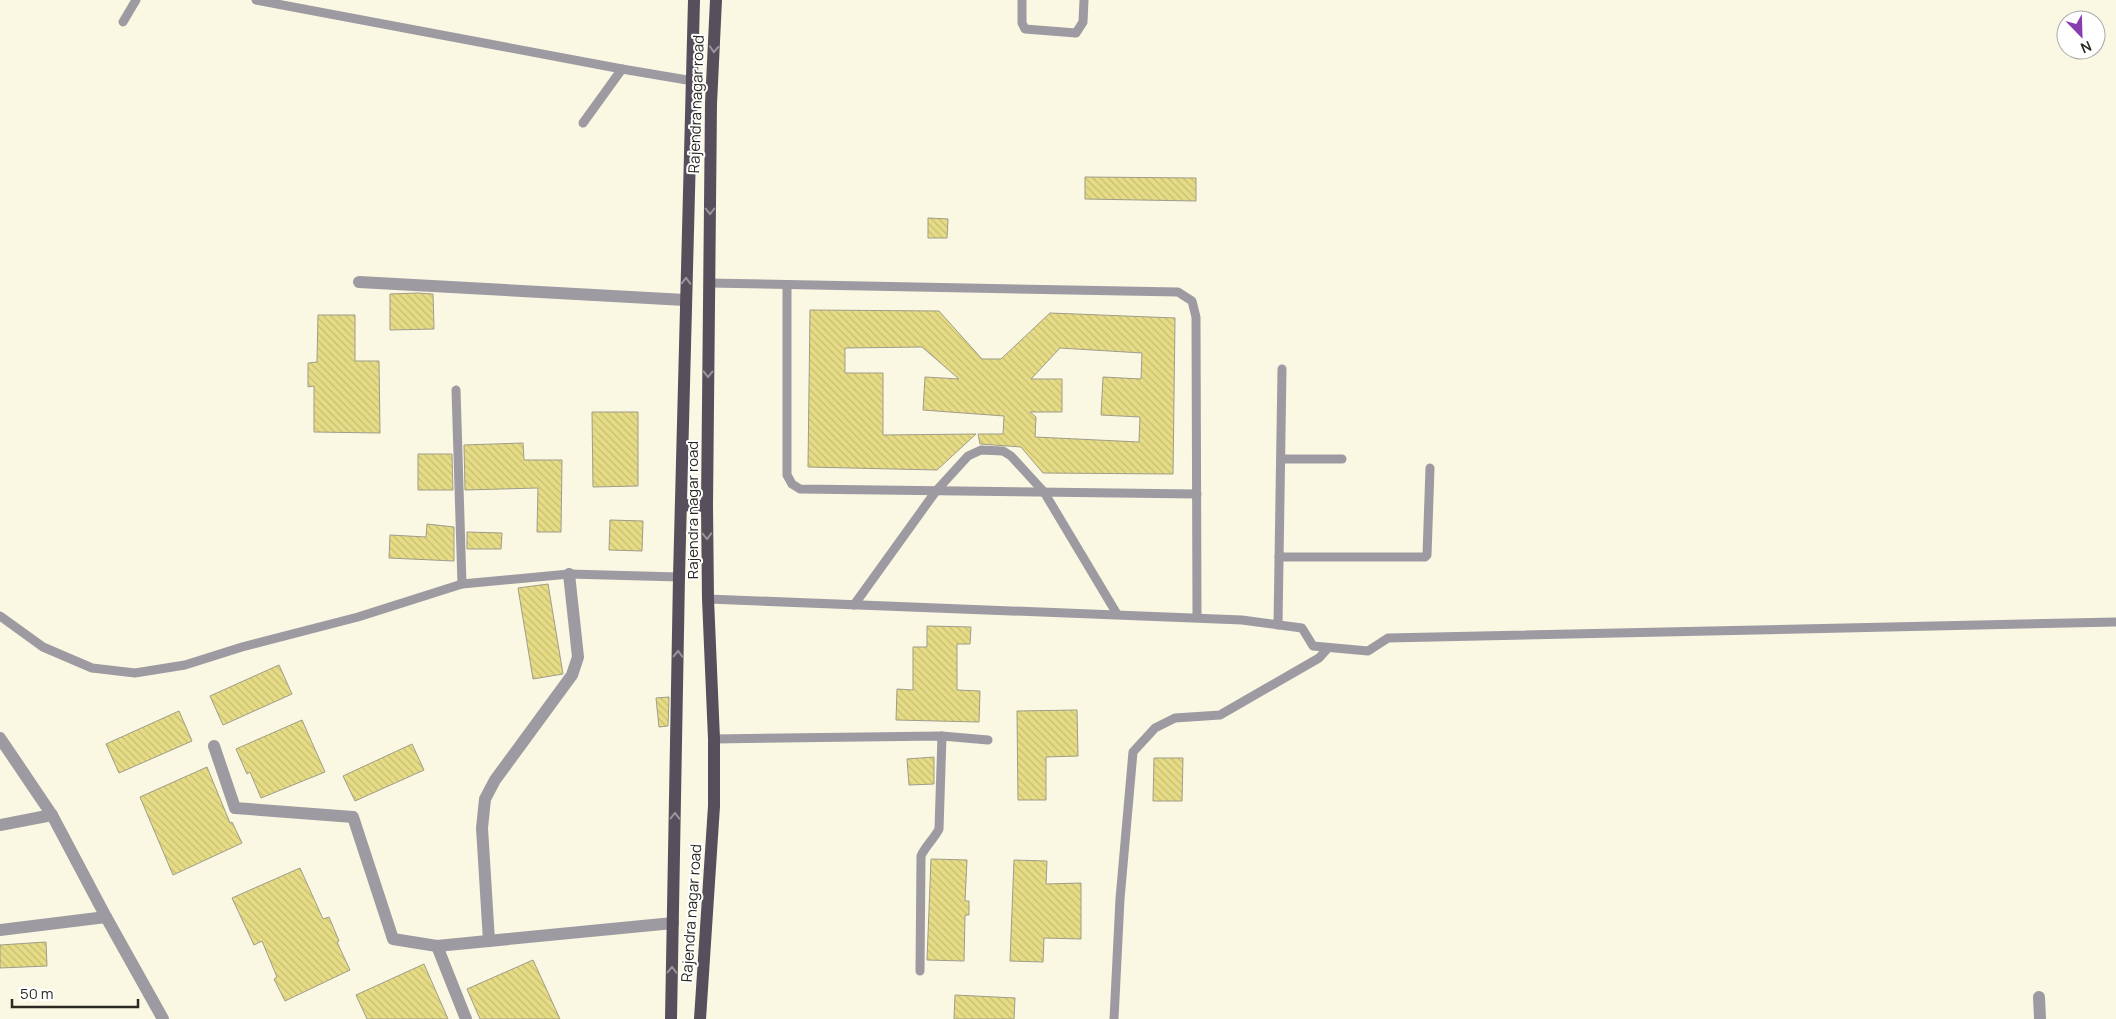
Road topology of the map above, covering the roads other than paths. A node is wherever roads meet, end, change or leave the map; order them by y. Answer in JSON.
{"nodes":[{"id":1,"x":136,"y":0,"type":"edge"},
{"id":2,"x":256,"y":0,"type":"edge"},
{"id":3,"x":694,"y":0,"type":"edge"},
{"id":4,"x":716,"y":0,"type":"edge"},
{"id":5,"x":1022,"y":0,"type":"edge"},
{"id":6,"x":1084,"y":0,"type":"edge"},
{"id":7,"x":123,"y":22,"type":"dead end"},
{"id":8,"x":622,"y":70,"type":"junction"},
{"id":9,"x":693,"y":81,"type":"junction"},
{"id":10,"x":583,"y":122,"type":"dead end"},
{"id":11,"x":359,"y":282,"type":"dead end"},
{"id":12,"x":710,"y":283,"type":"junction"},
{"id":13,"x":787,"y":285,"type":"junction"},
{"id":14,"x":685,"y":300,"type":"junction"},
{"id":15,"x":1282,"y":369,"type":"dead end"},
{"id":16,"x":456,"y":390,"type":"dead end"},
{"id":17,"x":1282,"y":459,"type":"junction"},
{"id":18,"x":1342,"y":459,"type":"dead end"},
{"id":19,"x":1430,"y":468,"type":"dead end"},
{"id":20,"x":936,"y":491,"type":"junction"},
{"id":21,"x":1044,"y":492,"type":"junction"},
{"id":22,"x":1196,"y":494,"type":"junction"},
{"id":23,"x":681,"y":505,"type":"junction"},
{"id":24,"x":707,"y":506,"type":"junction"},
{"id":25,"x":1279,"y":557,"type":"junction"},
{"id":26,"x":569,"y":574,"type":"junction"},
{"id":27,"x":679,"y":577,"type":"junction"},
{"id":28,"x":462,"y":584,"type":"junction"},
{"id":29,"x":708,"y":600,"type":"junction"},
{"id":30,"x":854,"y":605,"type":"junction"},
{"id":31,"x":1117,"y":614,"type":"junction"},
{"id":32,"x":0,"y":616,"type":"edge"},
{"id":33,"x":1197,"y":616,"type":"junction"},
{"id":34,"x":2116,"y":622,"type":"edge"},
{"id":35,"x":1278,"y":625,"type":"junction"},
{"id":36,"x":1328,"y":648,"type":"junction"},
{"id":37,"x":942,"y":736,"type":"junction"},
{"id":38,"x":0,"y":738,"type":"edge"},
{"id":39,"x":714,"y":739,"type":"junction"},
{"id":40,"x":988,"y":740,"type":"dead end"},
{"id":41,"x":214,"y":746,"type":"dead end"},
{"id":42,"x":52,"y":815,"type":"junction"},
{"id":43,"x":0,"y":825,"type":"edge"},
{"id":44,"x":106,"y":917,"type":"junction"},
{"id":45,"x":673,"y":923,"type":"junction"},
{"id":46,"x":0,"y":930,"type":"edge"},
{"id":47,"x":489,"y":941,"type":"junction"},
{"id":48,"x":437,"y":946,"type":"junction"},
{"id":49,"x":920,"y":971,"type":"dead end"},
{"id":50,"x":2039,"y":996,"type":"dead end"},
{"id":51,"x":163,"y":1019,"type":"edge"},
{"id":52,"x":466,"y":1019,"type":"edge"},
{"id":53,"x":671,"y":1019,"type":"edge"},
{"id":54,"x":700,"y":1019,"type":"edge"},
{"id":55,"x":1114,"y":1019,"type":"edge"},
{"id":56,"x":2040,"y":1019,"type":"edge"}],
"edges":[{"from":1,"to":7,"type":"lane"},
{"from":2,"to":8,"type":"lane"},
{"from":3,"to":9,"type":"main road","name":"Rajendra nagar road"},
{"from":4,"to":12,"type":"main road","name":"Rajendra nagar road","one_way":true},
{"from":5,"to":6,"type":"lane"},
{"from":8,"to":9,"type":"lane"},
{"from":8,"to":10,"type":"lane"},
{"from":14,"to":9,"type":"main road","name":"Rajendra nagar road","one_way":true},
{"from":11,"to":14,"type":"street"},
{"from":12,"to":13,"type":"lane"},
{"from":12,"to":24,"type":"main road","name":"Rajendra nagar road","one_way":true},
{"from":13,"to":20,"type":"lane"},
{"from":13,"to":22,"type":"lane"},
{"from":14,"to":23,"type":"main road","name":"Rajendra nagar road"},
{"from":15,"to":17,"type":"lane"},
{"from":16,"to":28,"type":"lane"},
{"from":17,"to":18,"type":"lane"},
{"from":17,"to":25,"type":"lane"},
{"from":19,"to":25,"type":"lane"},
{"from":20,"to":21,"type":"lane"},
{"from":20,"to":21,"type":"lane"},
{"from":20,"to":30,"type":"lane"},
{"from":21,"to":22,"type":"lane"},
{"from":21,"to":31,"type":"lane"},
{"from":22,"to":33,"type":"lane"},
{"from":23,"to":24,"type":"main road"},
{"from":23,"to":27,"type":"main road","name":"Rajendra nagar road"},
{"from":24,"to":29,"type":"main road","name":"Rajendra nagar road","one_way":true},
{"from":25,"to":35,"type":"lane"},
{"from":26,"to":27,"type":"lane"},
{"from":26,"to":28,"type":"lane"},
{"from":26,"to":47,"type":"street"},
{"from":45,"to":27,"type":"main road","name":"Rajendra nagar road","one_way":true},
{"from":28,"to":32,"type":"lane"},
{"from":29,"to":30,"type":"lane"},
{"from":29,"to":39,"type":"main road","name":"Rajendra nagar road"},
{"from":30,"to":31,"type":"lane"},
{"from":31,"to":33,"type":"lane"},
{"from":33,"to":35,"type":"lane"},
{"from":34,"to":36,"type":"lane"},
{"from":35,"to":36,"type":"lane"},
{"from":36,"to":55,"type":"lane"},
{"from":37,"to":39,"type":"lane"},
{"from":37,"to":40,"type":"lane"},
{"from":37,"to":49,"type":"lane"},
{"from":38,"to":42,"type":"street"},
{"from":39,"to":54,"type":"main road","name":"Rajendra nagar road"},
{"from":41,"to":48,"type":"street"},
{"from":42,"to":43,"type":"street"},
{"from":42,"to":44,"type":"street"},
{"from":44,"to":46,"type":"street"},
{"from":44,"to":51,"type":"street"},
{"from":45,"to":47,"type":"street"},
{"from":53,"to":45,"type":"main road","name":"Rajendra nagar road","one_way":true},
{"from":47,"to":48,"type":"street"},
{"from":48,"to":52,"type":"street"},
{"from":50,"to":56,"type":"street"}]}
